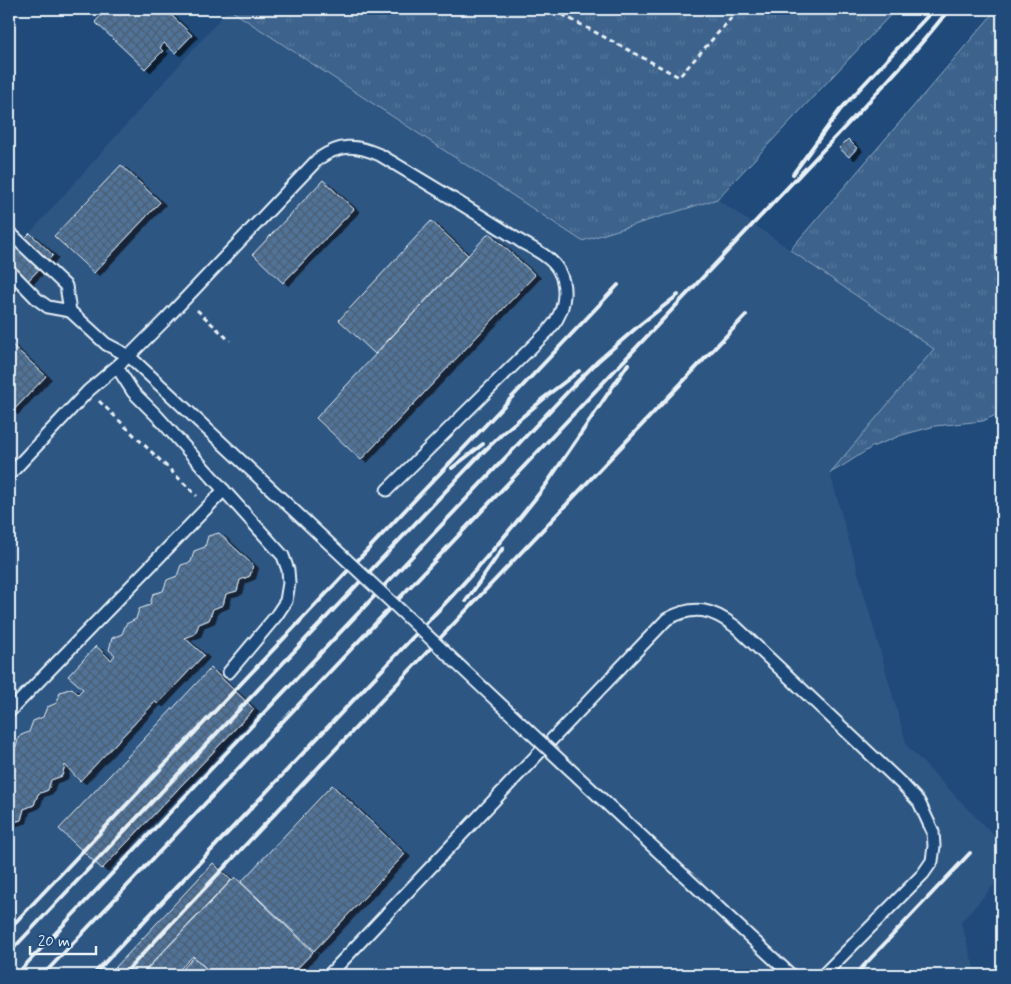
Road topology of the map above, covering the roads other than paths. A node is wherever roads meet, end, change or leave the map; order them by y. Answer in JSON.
{"nodes":[{"id":1,"x":9,"y":232,"type":"edge"},
{"id":2,"x":9,"y":270,"type":"edge"},
{"id":3,"x":70,"y":312,"type":"junction"},
{"id":4,"x":129,"y":356,"type":"junction"},
{"id":5,"x":117,"y":367,"type":"junction"},
{"id":6,"x":9,"y":475,"type":"edge"},
{"id":7,"x":224,"y":490,"type":"junction"},
{"id":8,"x":387,"y":490,"type":"dead end"},
{"id":9,"x":229,"y":672,"type":"dead end"},
{"id":10,"x":9,"y":712,"type":"edge"},
{"id":11,"x":329,"y":975,"type":"edge"},
{"id":12,"x":791,"y":975,"type":"edge"},
{"id":13,"x":823,"y":975,"type":"edge"}],
"edges":[{"from":1,"to":3,"type":"lane"},
{"from":2,"to":3,"type":"lane"},
{"from":3,"to":4,"type":"lane"},
{"from":4,"to":5,"type":"lane"},
{"from":4,"to":8,"type":"lane"},
{"from":4,"to":12,"type":"lane","bridge":true},
{"from":5,"to":6,"type":"lane"},
{"from":5,"to":7,"type":"lane"},
{"from":7,"to":9,"type":"lane"},
{"from":7,"to":10,"type":"lane"},
{"from":11,"to":13,"type":"lane"}]}
